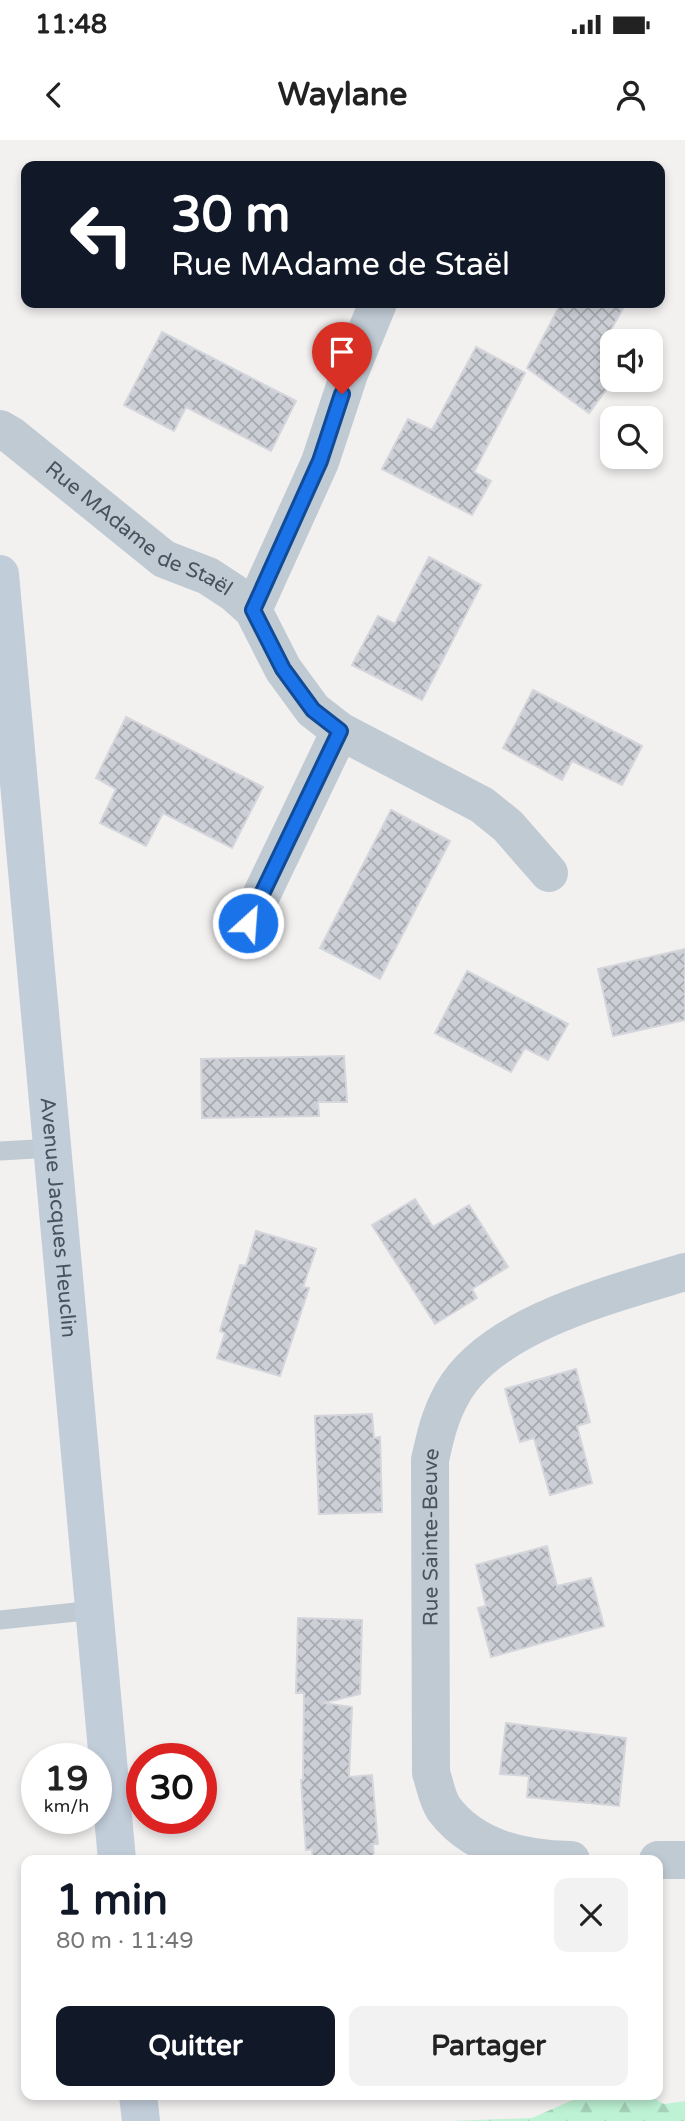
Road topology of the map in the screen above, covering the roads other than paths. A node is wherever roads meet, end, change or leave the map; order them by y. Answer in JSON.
{"nodes":[{"id":1,"x":376,"y":308,"type":"edge"},
{"id":2,"x":0,"y":429,"type":"edge"},
{"id":3,"x":0,"y":574,"type":"edge"},
{"id":4,"x":253,"y":610,"type":"junction"},
{"id":5,"x":340,"y":731,"type":"junction"},
{"id":6,"x":549,"y":873,"type":"dead end"},
{"id":7,"x":248,"y":923,"type":"dead end"},
{"id":8,"x":53,"y":1148,"type":"junction"},
{"id":9,"x":0,"y":1151,"type":"edge"},
{"id":10,"x":685,"y":1272,"type":"edge"},
{"id":11,"x":95,"y":1610,"type":"junction"},
{"id":12,"x":0,"y":1620,"type":"edge"},
{"id":13,"x":117,"y":1855,"type":"edge"},
{"id":14,"x":527,"y":1855,"type":"edge"},
{"id":15,"x":663,"y":1860,"type":"edge"},
{"id":16,"x":685,"y":1860,"type":"edge"},
{"id":17,"x":139,"y":2100,"type":"edge"},
{"id":18,"x":141,"y":2121,"type":"edge"}],
"edges":[{"from":1,"to":4,"type":"street"},
{"from":2,"to":4,"type":"street","name":"Rue MAdame de Staël"},
{"from":3,"to":8,"type":"street","name":"Avenue Jacques Heuclin"},
{"from":4,"to":5,"type":"street","name":"Rue MAdame de Staël"},
{"from":5,"to":6,"type":"street","name":"Rue MAdame de Staël"},
{"from":5,"to":7,"type":"street"},
{"from":8,"to":9,"type":"lane"},
{"from":8,"to":11,"type":"street","name":"Avenue Jacques Heuclin"},
{"from":10,"to":14,"type":"street","name":"Rue Sainte-Beuve"},
{"from":11,"to":12,"type":"lane"},
{"from":11,"to":13,"type":"street","name":"Avenue Jacques Heuclin"},
{"from":15,"to":16,"type":"street"},
{"from":17,"to":18,"type":"street"}]}
